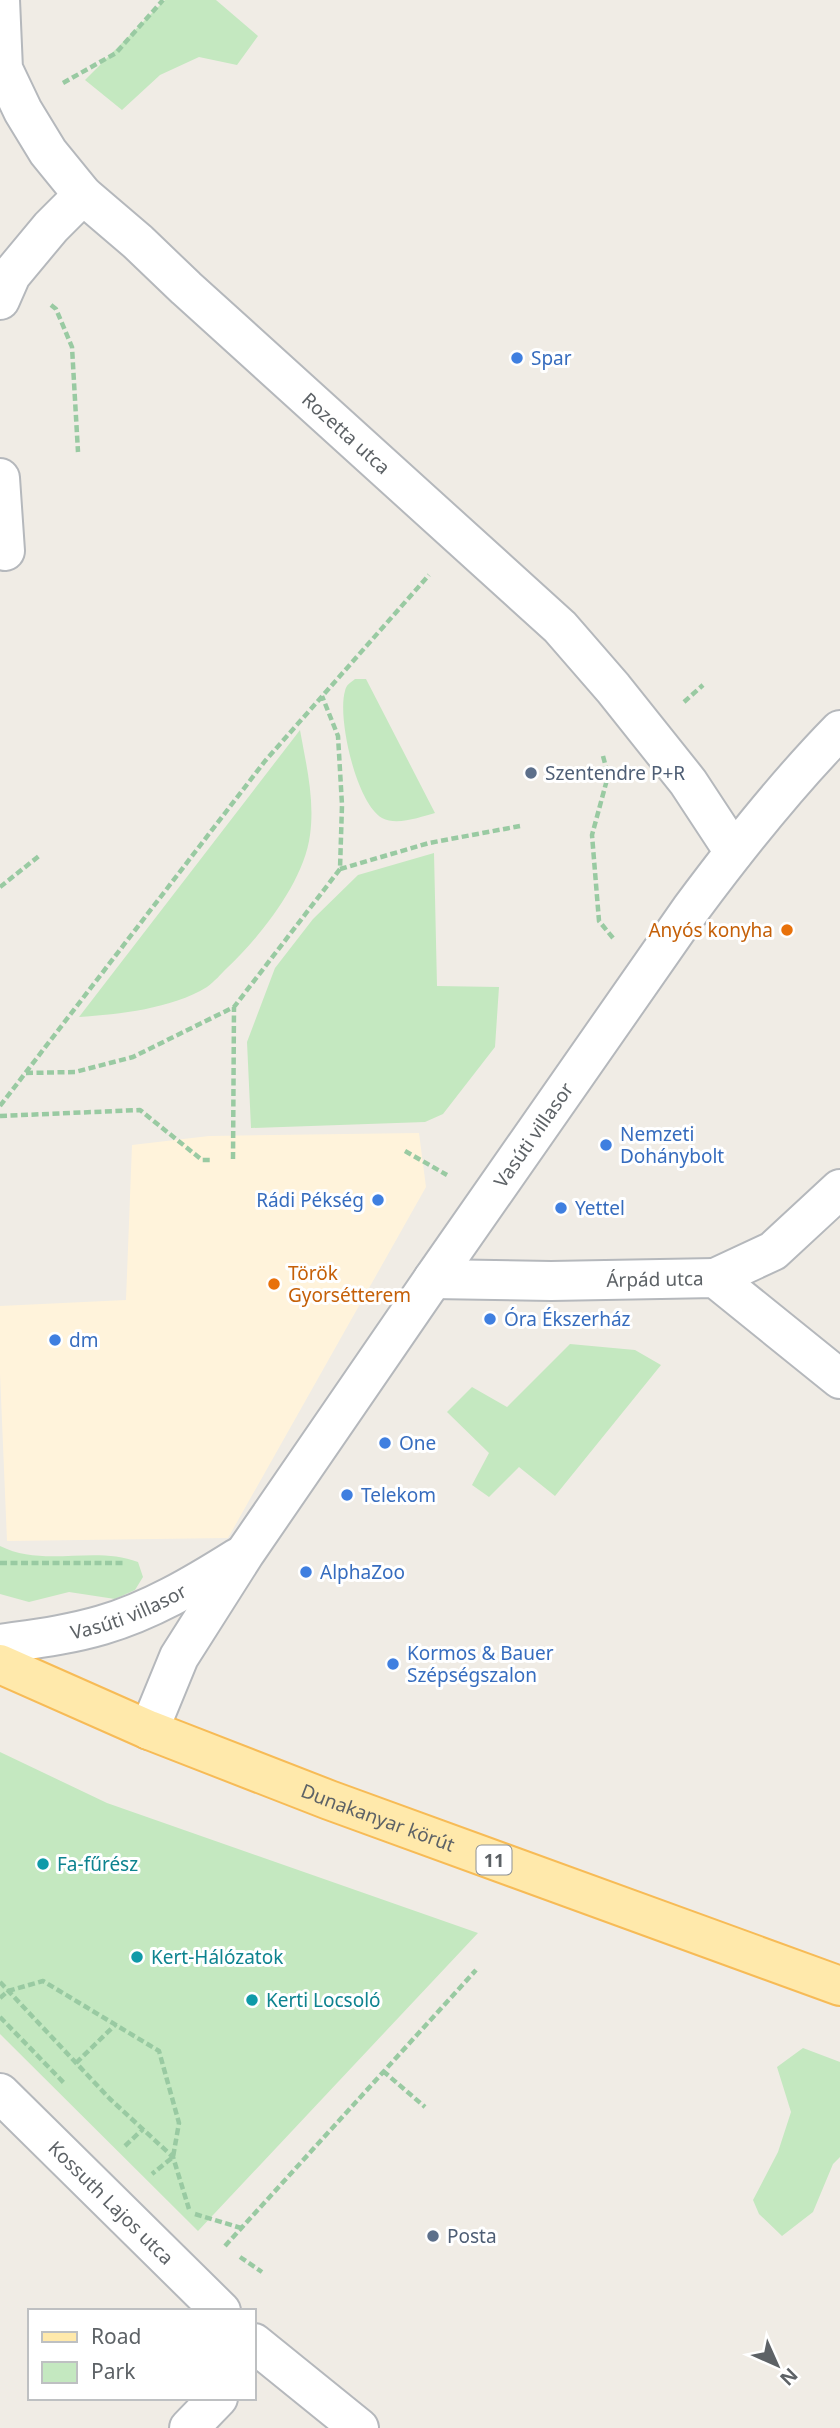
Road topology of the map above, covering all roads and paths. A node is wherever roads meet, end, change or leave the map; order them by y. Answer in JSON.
{"nodes":[{"id":1,"x":0,"y":0,"type":"edge"},
{"id":2,"x":163,"y":0,"type":"edge"},
{"id":3,"x":23,"y":111,"type":"junction"},
{"id":4,"x":83,"y":195,"type":"junction"},
{"id":5,"x":5,"y":288,"type":"edge"},
{"id":6,"x":78,"y":453,"type":"dead end"},
{"id":7,"x":0,"y":478,"type":"edge"},
{"id":8,"x":462,"y":537,"type":"junction"},
{"id":9,"x":5,"y":551,"type":"dead end"},
{"id":10,"x":322,"y":696,"type":"junction"},
{"id":11,"x":840,"y":730,"type":"edge"},
{"id":12,"x":608,"y":776,"type":"dead end"},
{"id":13,"x":520,"y":826,"type":"dead end"},
{"id":14,"x":733,"y":852,"type":"junction"},
{"id":15,"x":39,"y":856,"type":"dead end"},
{"id":16,"x":340,"y":869,"type":"junction"},
{"id":17,"x":0,"y":887,"type":"edge"},
{"id":18,"x":649,"y":966,"type":"junction"},
{"id":19,"x":234,"y":1007,"type":"junction"},
{"id":20,"x":26,"y":1073,"type":"junction"},
{"id":21,"x":0,"y":1106,"type":"edge"},
{"id":22,"x":0,"y":1116,"type":"edge"},
{"id":23,"x":233,"y":1159,"type":"dead end"},
{"id":24,"x":212,"y":1160,"type":"dead end"},
{"id":25,"x":840,"y":1189,"type":"edge"},
{"id":26,"x":715,"y":1278,"type":"junction"},
{"id":27,"x":433,"y":1279,"type":"junction"},
{"id":28,"x":840,"y":1379,"type":"edge"},
{"id":29,"x":245,"y":1553,"type":"junction"},
{"id":30,"x":0,"y":1563,"type":"edge"},
{"id":31,"x":134,"y":1563,"type":"dead end"},
{"id":32,"x":0,"y":1644,"type":"edge"},
{"id":33,"x":0,"y":1664,"type":"edge"},
{"id":34,"x":149,"y":1730,"type":"junction"},
{"id":35,"x":476,"y":1970,"type":"dead end"},
{"id":36,"x":0,"y":1982,"type":"edge"},
{"id":37,"x":840,"y":1986,"type":"edge"},
{"id":38,"x":8,"y":1991,"type":"junction"},
{"id":39,"x":0,"y":1998,"type":"edge"},
{"id":40,"x":116,"y":2024,"type":"junction"},
{"id":41,"x":76,"y":2063,"type":"junction"},
{"id":42,"x":383,"y":2071,"type":"junction"},
{"id":43,"x":0,"y":2093,"type":"edge"},
{"id":44,"x":425,"y":2107,"type":"dead end"},
{"id":45,"x":143,"y":2129,"type":"junction"},
{"id":46,"x":125,"y":2146,"type":"dead end"},
{"id":47,"x":173,"y":2157,"type":"junction"},
{"id":48,"x":152,"y":2174,"type":"dead end"},
{"id":49,"x":241,"y":2228,"type":"junction"},
{"id":50,"x":224,"y":2247,"type":"dead end"},
{"id":51,"x":218,"y":2309,"type":"edge"},
{"id":52,"x":257,"y":2353,"type":"edge"},
{"id":53,"x":216,"y":2400,"type":"edge"},
{"id":54,"x":189,"y":2428,"type":"edge"},
{"id":55,"x":359,"y":2428,"type":"edge"}],
"edges":[{"from":1,"to":3,"type":"street","name":"Rozetta utca"},
{"from":2,"to":3,"type":"path"},
{"from":3,"to":4,"type":"street","name":"Rozetta utca"},
{"from":4,"to":5,"type":"street"},
{"from":4,"to":8,"type":"street","name":"Rozetta utca"},
{"from":5,"to":6,"type":"path"},
{"from":7,"to":9,"type":"street"},
{"from":8,"to":10,"type":"path"},
{"from":8,"to":14,"type":"street","name":"Rozetta utca"},
{"from":10,"to":16,"type":"path"},
{"from":10,"to":20,"type":"path"},
{"from":11,"to":14,"type":"street","name":"Vasúti villasor"},
{"from":12,"to":18,"type":"path"},
{"from":13,"to":16,"type":"path"},
{"from":14,"to":18,"type":"street","name":"Vasúti villasor"},
{"from":15,"to":17,"type":"path"},
{"from":16,"to":19,"type":"path"},
{"from":18,"to":27,"type":"street","name":"Vasúti villasor"},
{"from":19,"to":20,"type":"path"},
{"from":19,"to":23,"type":"path"},
{"from":20,"to":21,"type":"path"},
{"from":22,"to":24,"type":"path"},
{"from":25,"to":26,"type":"street"},
{"from":26,"to":27,"type":"street","name":"Árpád utca"},
{"from":26,"to":28,"type":"street","name":"Árpád utca"},
{"from":27,"to":29,"type":"street","name":"Vasúti villasor"},
{"from":29,"to":32,"type":"street","name":"Vasúti villasor"},
{"from":29,"to":34,"type":"street","name":"Vasúti villasor"},
{"from":30,"to":31,"type":"path"},
{"from":33,"to":34,"type":"main road","name":"Dunakanyar körút","number":"11"},
{"from":34,"to":37,"type":"main road","name":"Dunakanyar körút","number":"11"},
{"from":35,"to":42,"type":"path"},
{"from":36,"to":38,"type":"path"},
{"from":38,"to":39,"type":"path"},
{"from":38,"to":40,"type":"path"},
{"from":38,"to":41,"type":"path"},
{"from":40,"to":41,"type":"path"},
{"from":40,"to":47,"type":"path"},
{"from":41,"to":45,"type":"path"},
{"from":42,"to":44,"type":"path"},
{"from":42,"to":49,"type":"path"},
{"from":43,"to":51,"type":"street","name":"Kossuth Lajos utca"},
{"from":45,"to":46,"type":"path"},
{"from":45,"to":47,"type":"path"},
{"from":47,"to":48,"type":"path"},
{"from":47,"to":49,"type":"path"},
{"from":49,"to":50,"type":"path"},
{"from":52,"to":55,"type":"street"},
{"from":53,"to":54,"type":"street"}]}
